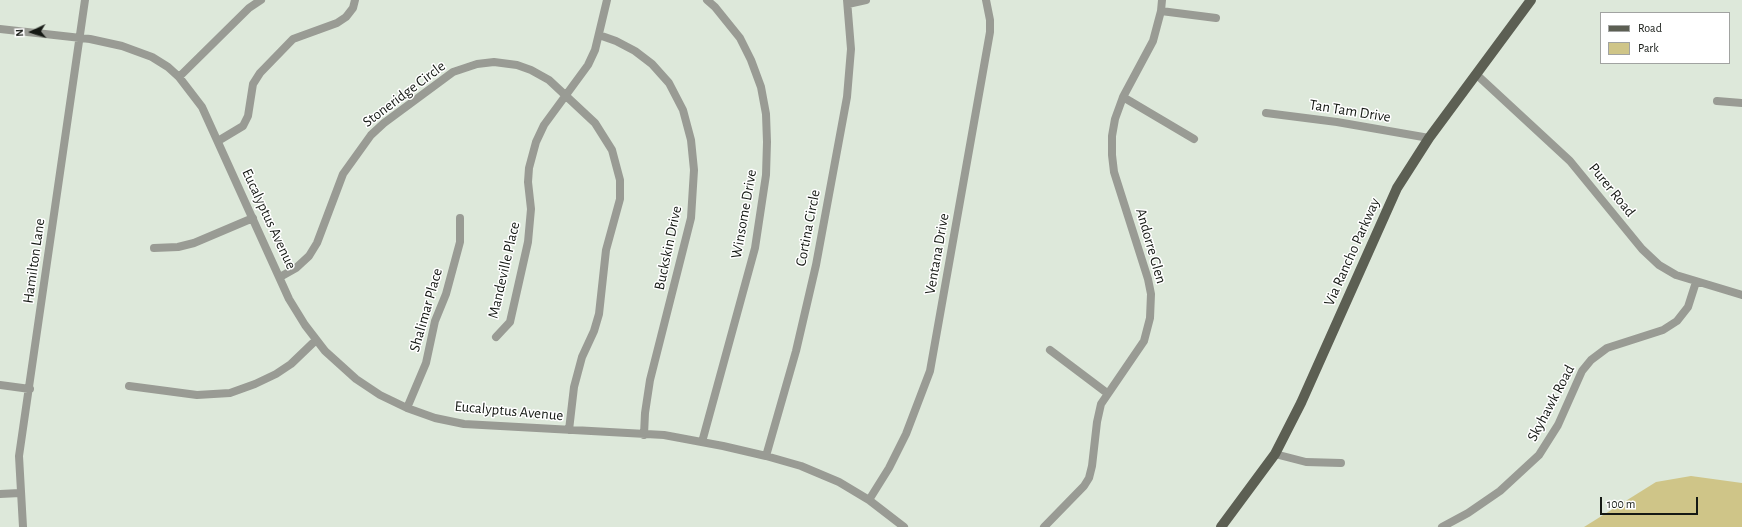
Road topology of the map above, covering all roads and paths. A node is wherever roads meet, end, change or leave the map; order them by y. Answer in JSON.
{"nodes":[{"id":1,"x":85,"y":0,"type":"edge"},
{"id":2,"x":261,"y":0,"type":"edge"},
{"id":3,"x":355,"y":0,"type":"edge"},
{"id":4,"x":607,"y":0,"type":"edge"},
{"id":5,"x":707,"y":0,"type":"edge"},
{"id":6,"x":866,"y":0,"type":"edge"},
{"id":7,"x":986,"y":0,"type":"edge"},
{"id":8,"x":1162,"y":0,"type":"edge"},
{"id":9,"x":1531,"y":0,"type":"edge"},
{"id":10,"x":847,"y":2,"type":"edge"},
{"id":11,"x":1161,"y":11,"type":"junction"},
{"id":12,"x":1216,"y":18,"type":"dead end"},
{"id":13,"x":0,"y":29,"type":"edge"},
{"id":14,"x":598,"y":35,"type":"junction"},
{"id":15,"x":80,"y":38,"type":"junction"},
{"id":16,"x":1477,"y":75,"type":"junction"},
{"id":17,"x":179,"y":77,"type":"junction"},
{"id":18,"x":566,"y":95,"type":"junction"},
{"id":19,"x":1123,"y":97,"type":"junction"},
{"id":20,"x":1717,"y":101,"type":"dead end"},
{"id":21,"x":1742,"y":102,"type":"edge"},
{"id":22,"x":1266,"y":113,"type":"dead end"},
{"id":23,"x":1428,"y":138,"type":"junction"},
{"id":24,"x":1194,"y":139,"type":"dead end"},
{"id":25,"x":218,"y":141,"type":"junction"},
{"id":26,"x":254,"y":218,"type":"junction"},
{"id":27,"x":460,"y":218,"type":"dead end"},
{"id":28,"x":154,"y":248,"type":"dead end"},
{"id":29,"x":280,"y":276,"type":"junction"},
{"id":30,"x":1696,"y":282,"type":"junction"},
{"id":31,"x":1742,"y":295,"type":"edge"},
{"id":32,"x":496,"y":337,"type":"dead end"},
{"id":33,"x":316,"y":340,"type":"junction"},
{"id":34,"x":1050,"y":350,"type":"dead end"},
{"id":35,"x":0,"y":385,"type":"edge"},
{"id":36,"x":129,"y":386,"type":"dead end"},
{"id":37,"x":30,"y":388,"type":"junction"},
{"id":38,"x":1108,"y":392,"type":"junction"},
{"id":39,"x":407,"y":408,"type":"junction"},
{"id":40,"x":569,"y":430,"type":"junction"},
{"id":41,"x":644,"y":435,"type":"junction"},
{"id":42,"x":702,"y":442,"type":"junction"},
{"id":43,"x":1275,"y":454,"type":"junction"},
{"id":44,"x":766,"y":456,"type":"junction"},
{"id":45,"x":1341,"y":463,"type":"dead end"},
{"id":46,"x":20,"y":493,"type":"junction"},
{"id":47,"x":0,"y":494,"type":"edge"},
{"id":48,"x":869,"y":500,"type":"junction"},
{"id":49,"x":23,"y":527,"type":"edge"},
{"id":50,"x":904,"y":527,"type":"edge"},
{"id":51,"x":1044,"y":527,"type":"edge"},
{"id":52,"x":1221,"y":527,"type":"edge"},
{"id":53,"x":1442,"y":527,"type":"edge"}],
"edges":[{"from":1,"to":15,"type":"street","name":"Hamilton Lane"},
{"from":2,"to":17,"type":"street"},
{"from":3,"to":25,"type":"street"},
{"from":4,"to":14,"type":"street","name":"Mandeville Place"},
{"from":5,"to":42,"type":"street","name":"Winsome Drive"},
{"from":6,"to":10,"type":"street"},
{"from":7,"to":48,"type":"street","name":"Ventana Drive"},
{"from":8,"to":11,"type":"street","name":"Andorre Glen"},
{"from":9,"to":16,"type":"main road","name":"Via Rancho Parkway"},
{"from":10,"to":44,"type":"street","name":"Cortina Circle"},
{"from":11,"to":12,"type":"street"},
{"from":11,"to":19,"type":"street","name":"Andorre Glen"},
{"from":13,"to":15,"type":"street","name":"Eucalyptus Avenue"},
{"from":14,"to":18,"type":"street","name":"Mandeville Place"},
{"from":14,"to":41,"type":"street","name":"Buckskin Drive"},
{"from":15,"to":17,"type":"street","name":"Eucalyptus Avenue"},
{"from":15,"to":37,"type":"street","name":"Hamilton Lane"},
{"from":16,"to":23,"type":"main road","name":"Via Rancho Parkway"},
{"from":16,"to":30,"type":"street","name":"Purer Road"},
{"from":17,"to":25,"type":"street","name":"Eucalyptus Avenue"},
{"from":18,"to":29,"type":"street","name":"Stoneridge Circle"},
{"from":18,"to":32,"type":"street","name":"Mandeville Place"},
{"from":18,"to":40,"type":"street","name":"Stoneridge Circle"},
{"from":19,"to":24,"type":"street"},
{"from":19,"to":38,"type":"street","name":"Andorre Glen"},
{"from":20,"to":21,"type":"street"},
{"from":22,"to":23,"type":"street","name":"Tan Tam Drive"},
{"from":23,"to":43,"type":"main road","name":"Via Rancho Parkway"},
{"from":25,"to":26,"type":"street","name":"Eucalyptus Avenue"},
{"from":26,"to":28,"type":"street"},
{"from":26,"to":29,"type":"street","name":"Eucalyptus Avenue"},
{"from":27,"to":39,"type":"street","name":"Shalimar Place"},
{"from":29,"to":33,"type":"street","name":"Eucalyptus Avenue"},
{"from":30,"to":31,"type":"street","name":"Purer Road"},
{"from":30,"to":53,"type":"street","name":"Skyhawk Road"},
{"from":33,"to":36,"type":"street"},
{"from":33,"to":39,"type":"street","name":"Eucalyptus Avenue"},
{"from":34,"to":38,"type":"street"},
{"from":35,"to":37,"type":"street"},
{"from":37,"to":46,"type":"street","name":"Hamilton Lane"},
{"from":38,"to":51,"type":"street","name":"Andorre Glen"},
{"from":39,"to":40,"type":"street","name":"Eucalyptus Avenue"},
{"from":40,"to":41,"type":"street","name":"Eucalyptus Avenue"},
{"from":41,"to":42,"type":"street","name":"Eucalyptus Avenue"},
{"from":42,"to":44,"type":"street","name":"Eucalyptus Avenue"},
{"from":43,"to":45,"type":"street"},
{"from":43,"to":52,"type":"main road","name":"Via Rancho Parkway"},
{"from":44,"to":48,"type":"street","name":"Eucalyptus Avenue"},
{"from":46,"to":47,"type":"street"},
{"from":46,"to":49,"type":"street","name":"Hamilton Lane"},
{"from":48,"to":50,"type":"street","name":"Eucalyptus Avenue"}]}
